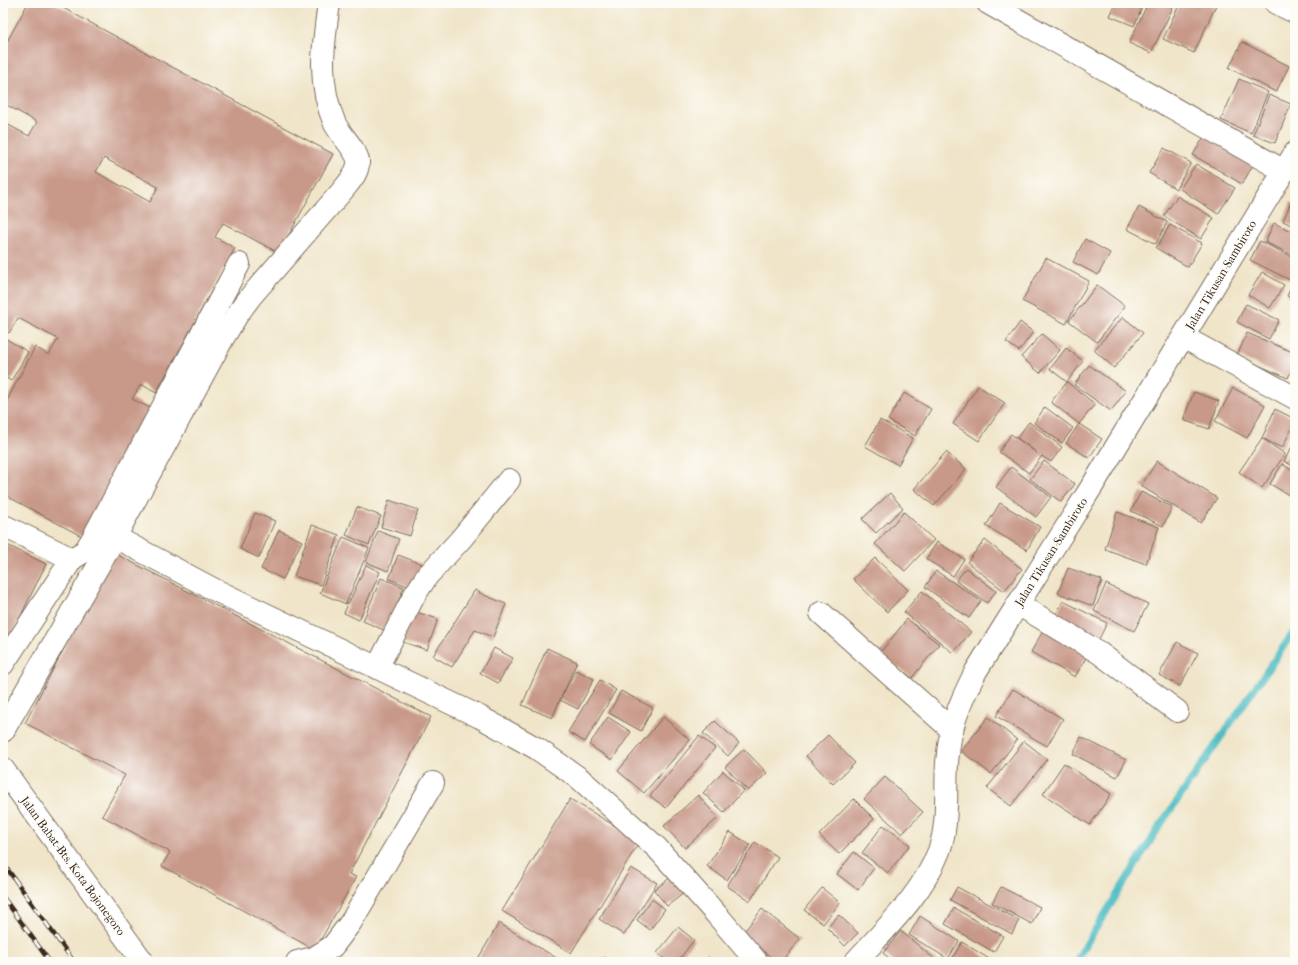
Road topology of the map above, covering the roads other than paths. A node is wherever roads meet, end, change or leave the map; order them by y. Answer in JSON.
{"nodes":[{"id":1,"x":328,"y":3,"type":"edge"},
{"id":2,"x":988,"y":3,"type":"edge"},
{"id":3,"x":1276,"y":3,"type":"edge"},
{"id":4,"x":1295,"y":12,"type":"edge"},
{"id":5,"x":1289,"y":162,"type":"edge"},
{"id":6,"x":239,"y":264,"type":"dead end"},
{"id":7,"x":1183,"y":337,"type":"junction"},
{"id":8,"x":1295,"y":398,"type":"edge"},
{"id":9,"x":509,"y":480,"type":"dead end"},
{"id":10,"x":3,"y":527,"type":"edge"},
{"id":11,"x":115,"y":537,"type":"junction"},
{"id":12,"x":72,"y":558,"type":"junction"},
{"id":13,"x":1018,"y":604,"type":"junction"},
{"id":14,"x":821,"y":613,"type":"dead end"},
{"id":15,"x":3,"y":664,"type":"edge"},
{"id":16,"x":377,"y":668,"type":"junction"},
{"id":17,"x":1177,"y":711,"type":"dead end"},
{"id":18,"x":952,"y":730,"type":"junction"},
{"id":19,"x":3,"y":731,"type":"edge"},
{"id":20,"x":3,"y":769,"type":"edge"},
{"id":21,"x":433,"y":783,"type":"dead end"},
{"id":22,"x":143,"y":962,"type":"edge"},
{"id":23,"x":297,"y":962,"type":"edge"},
{"id":24,"x":757,"y":962,"type":"edge"},
{"id":25,"x":855,"y":962,"type":"edge"}],
"edges":[{"from":1,"to":11,"type":"main road"},
{"from":2,"to":5,"type":"main road"},
{"from":3,"to":4,"type":"main road"},
{"from":5,"to":7,"type":"main road","name":"Jalan Tikusan-Sambiroto"},
{"from":6,"to":12,"type":"main road"},
{"from":7,"to":8,"type":"main road"},
{"from":7,"to":13,"type":"main road","name":"Jalan Tikusan-Sambiroto"},
{"from":9,"to":16,"type":"main road"},
{"from":10,"to":12,"type":"main road"},
{"from":11,"to":16,"type":"main road"},
{"from":11,"to":19,"type":"main road"},
{"from":12,"to":15,"type":"main road"},
{"from":13,"to":17,"type":"main road"},
{"from":13,"to":18,"type":"main road","name":"Jalan Tikusan-Sambiroto"},
{"from":14,"to":18,"type":"main road"},
{"from":16,"to":24,"type":"main road"},
{"from":18,"to":25,"type":"main road","name":"Jalan Tikusan-Sambiroto"},
{"from":20,"to":22,"type":"main road","name":"Jalan Babat-Bts. Kota Bojonegoro"},
{"from":21,"to":23,"type":"main road"}]}
